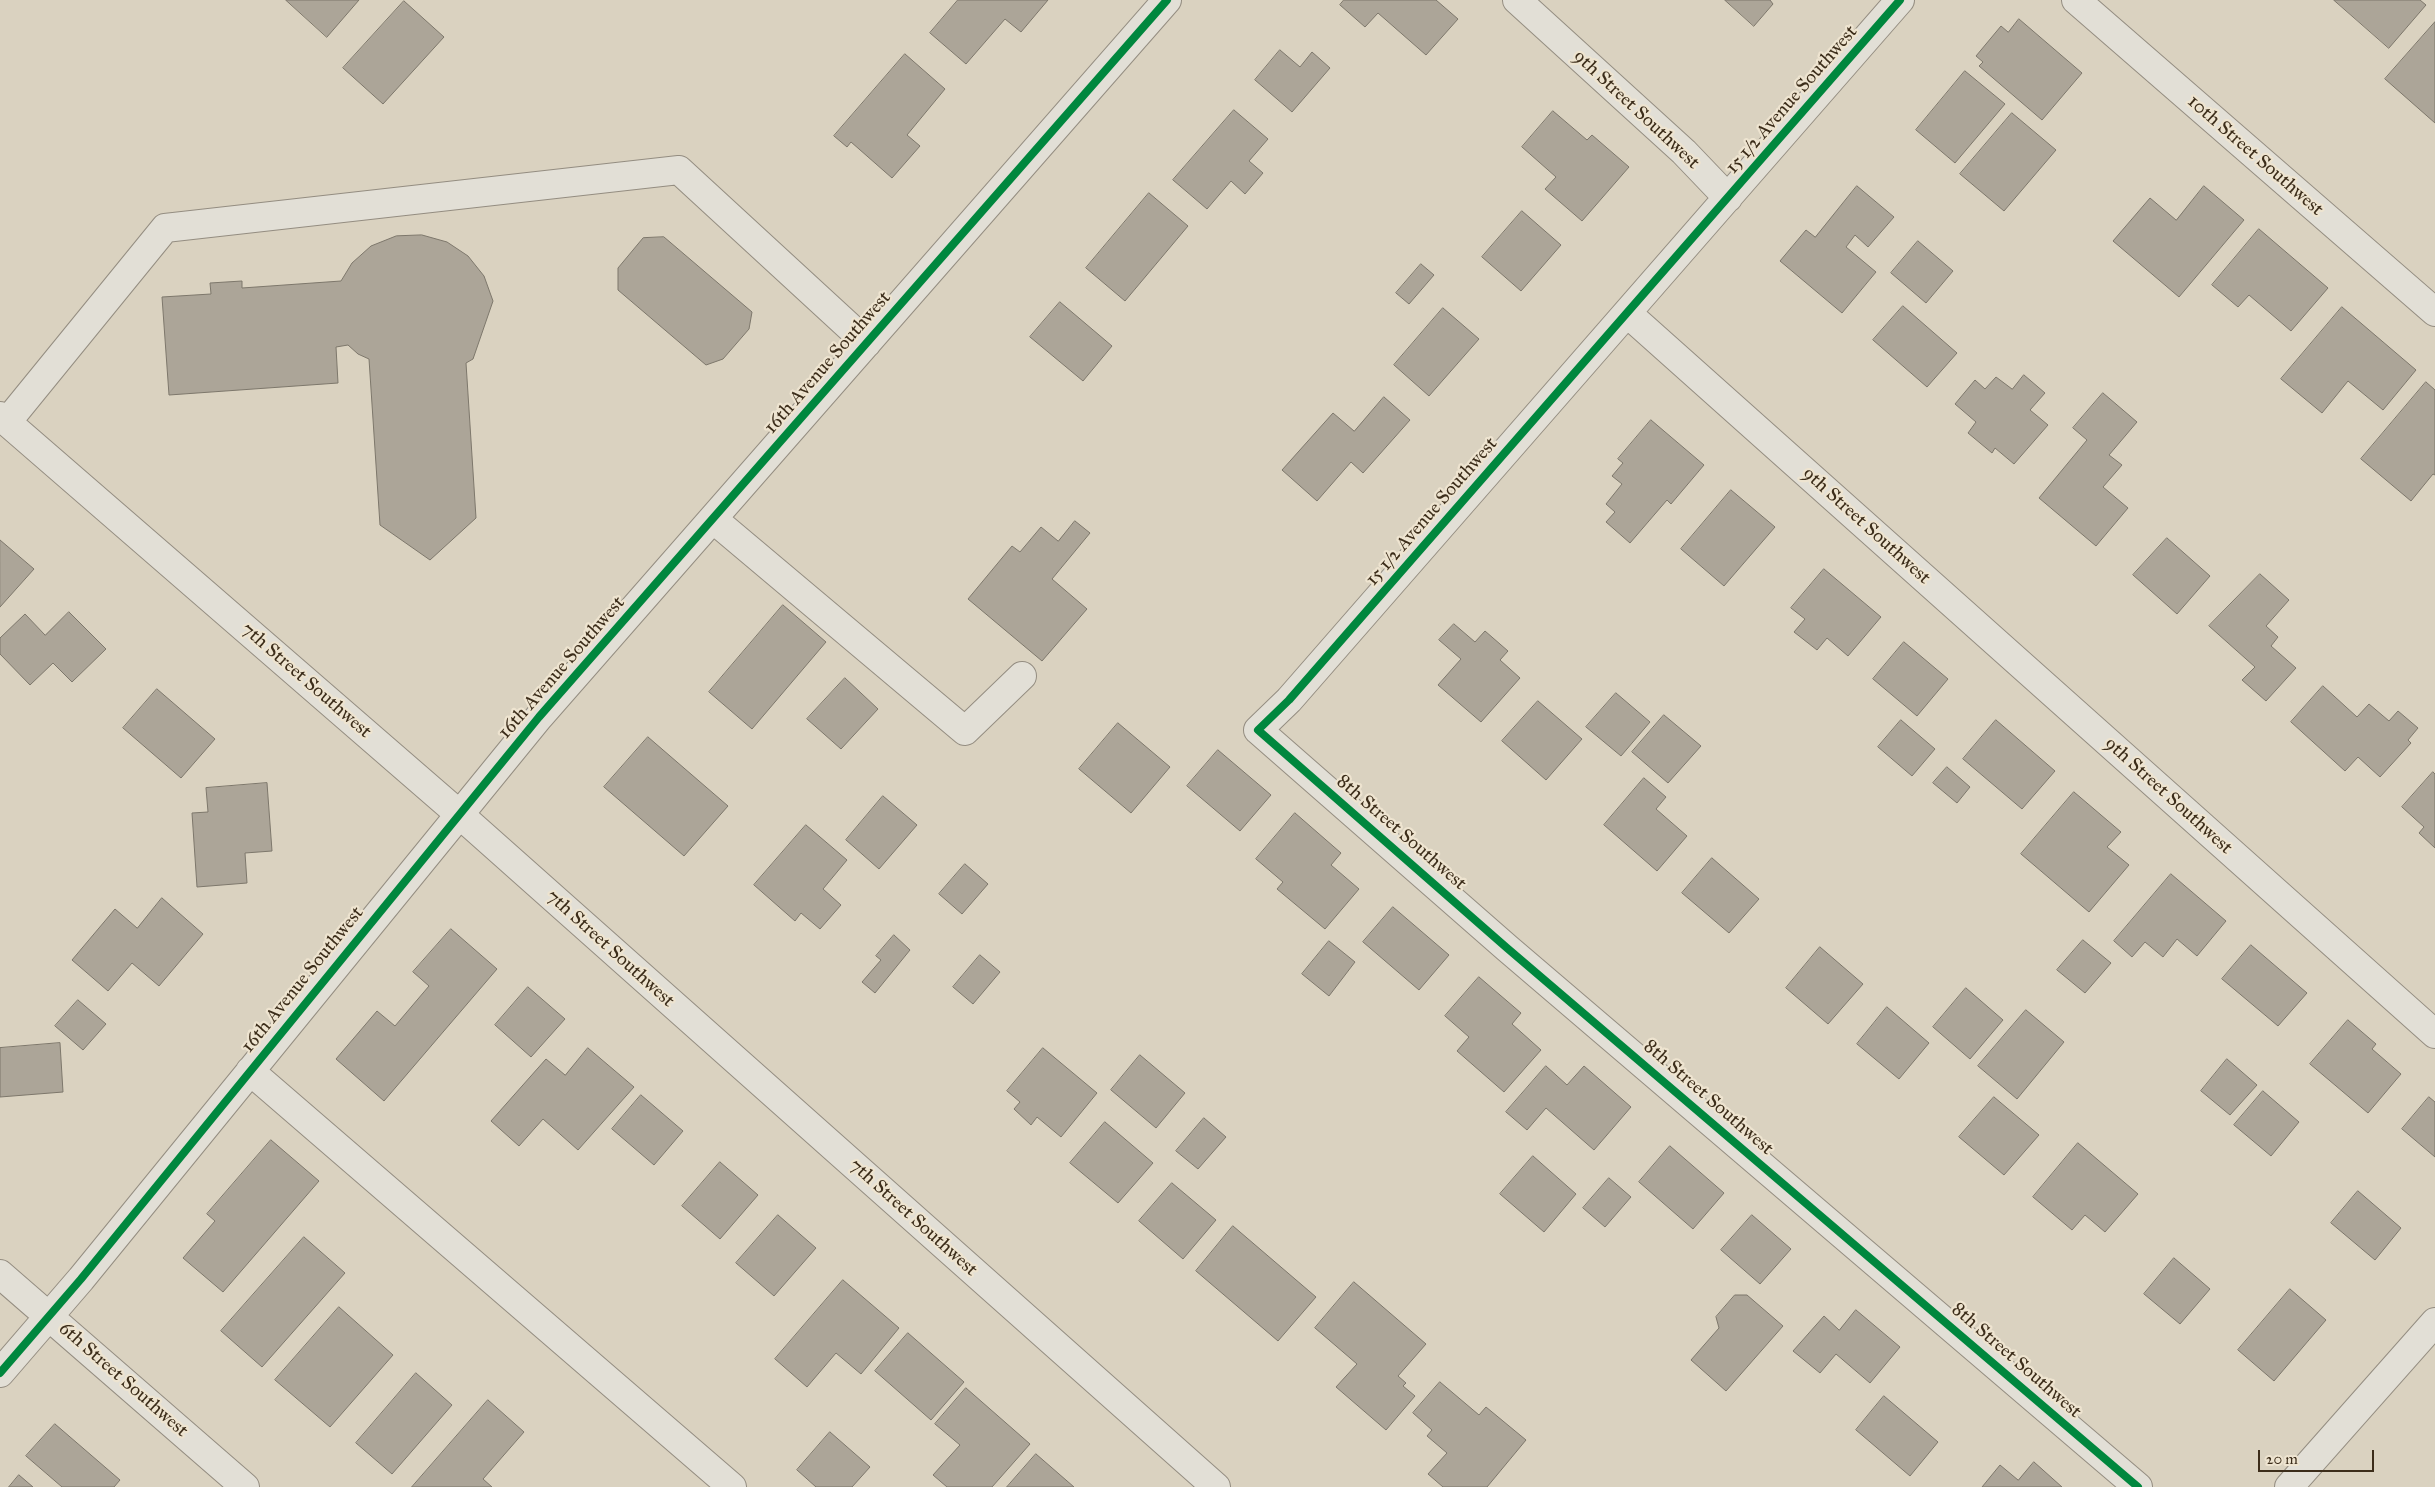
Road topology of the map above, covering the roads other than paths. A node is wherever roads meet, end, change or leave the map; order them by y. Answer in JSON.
{"nodes":[{"id":1,"x":1167,"y":0,"type":"edge"},
{"id":2,"x":1517,"y":0,"type":"edge"},
{"id":3,"x":1900,"y":0,"type":"edge"},
{"id":4,"x":2076,"y":0,"type":"edge"},
{"id":5,"x":1728,"y":198,"type":"junction"},
{"id":6,"x":2435,"y":312,"type":"edge"},
{"id":7,"x":1627,"y":313,"type":"junction"},
{"id":8,"x":867,"y":342,"type":"junction"},
{"id":9,"x":4,"y":419,"type":"edge"},
{"id":10,"x":713,"y":519,"type":"junction"},
{"id":11,"x":1022,"y":676,"type":"dead end"},
{"id":12,"x":1258,"y":730,"type":"joint"},
{"id":13,"x":459,"y":814,"type":"junction"},
{"id":14,"x":2435,"y":1034,"type":"edge"},
{"id":15,"x":250,"y":1071,"type":"junction"},
{"id":16,"x":0,"y":1274,"type":"edge"},
{"id":17,"x":49,"y":1316,"type":"junction"},
{"id":18,"x":2435,"y":1322,"type":"edge"},
{"id":19,"x":0,"y":1373,"type":"edge"},
{"id":20,"x":245,"y":1487,"type":"edge"},
{"id":21,"x":732,"y":1487,"type":"edge"},
{"id":22,"x":1216,"y":1487,"type":"edge"},
{"id":23,"x":2138,"y":1487,"type":"edge"},
{"id":24,"x":2289,"y":1487,"type":"edge"}],
"edges":[{"from":1,"to":8,"type":"street","name":"16th Avenue Southwest"},
{"from":2,"to":5,"type":"street","name":"9th Street Southwest"},
{"from":3,"to":5,"type":"street","name":"15 1/2 Avenue Southwest"},
{"from":4,"to":6,"type":"street","name":"10th Street Southwest"},
{"from":5,"to":7,"type":"street"},
{"from":7,"to":12,"type":"street","name":"15 1/2 Avenue Southwest"},
{"from":7,"to":14,"type":"street","name":"9th Street Southwest"},
{"from":8,"to":9,"type":"street"},
{"from":8,"to":10,"type":"street","name":"16th Avenue Southwest"},
{"from":9,"to":13,"type":"street","name":"7th Street Southwest"},
{"from":10,"to":11,"type":"street"},
{"from":10,"to":13,"type":"street","name":"16th Avenue Southwest"},
{"from":12,"to":23,"type":"street","name":"8th Street Southwest"},
{"from":13,"to":15,"type":"street","name":"16th Avenue Southwest"},
{"from":13,"to":22,"type":"street","name":"7th Street Southwest"},
{"from":15,"to":17,"type":"street","name":"16th Avenue Southwest"},
{"from":15,"to":21,"type":"street"},
{"from":16,"to":17,"type":"street","name":"6th Street Southwest"},
{"from":17,"to":19,"type":"street","name":"16th Avenue Southwest"},
{"from":17,"to":20,"type":"street","name":"6th Street Southwest"},
{"from":18,"to":24,"type":"street"}]}
